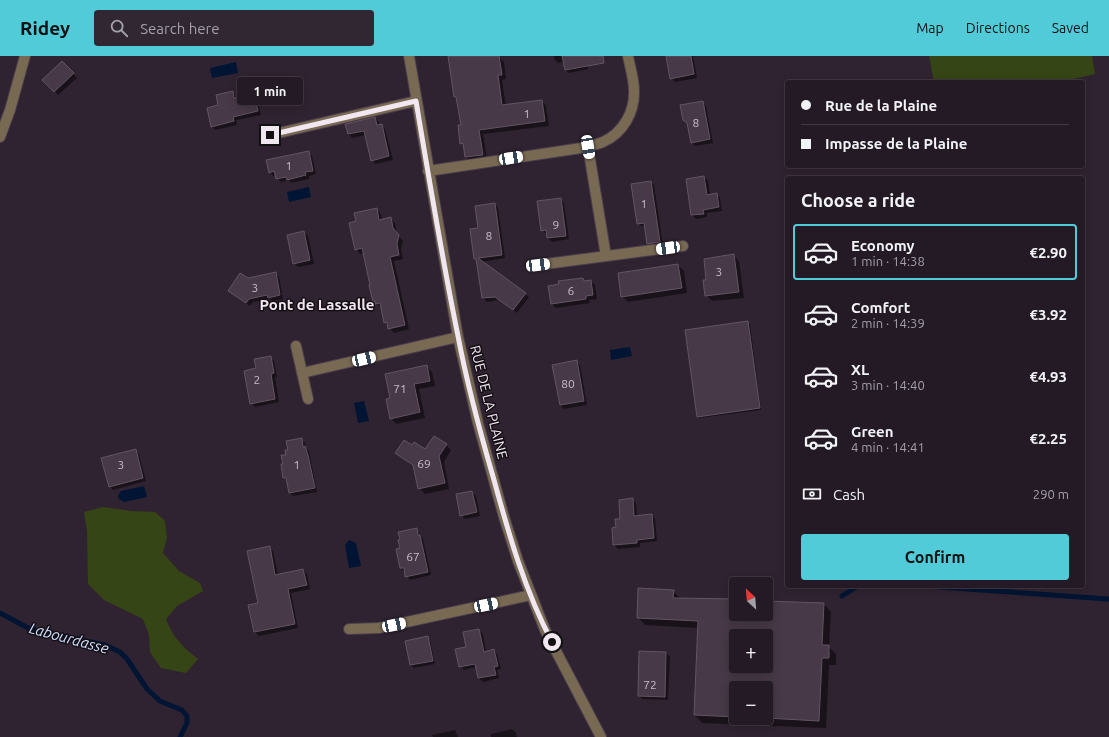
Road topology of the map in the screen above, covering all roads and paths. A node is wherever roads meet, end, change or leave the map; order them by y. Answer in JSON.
{"nodes":[{"id":1,"x":25,"y":56,"type":"edge"},
{"id":2,"x":409,"y":56,"type":"edge"},
{"id":3,"x":628,"y":56,"type":"edge"},
{"id":4,"x":416,"y":101,"type":"junction"},
{"id":5,"x":270,"y":135,"type":"dead end"},
{"id":6,"x":0,"y":137,"type":"edge"},
{"id":7,"x":588,"y":147,"type":"junction"},
{"id":8,"x":428,"y":171,"type":"junction"},
{"id":9,"x":683,"y":246,"type":"dead end"},
{"id":10,"x":606,"y":256,"type":"junction"},
{"id":11,"x":538,"y":265,"type":"dead end"},
{"id":12,"x":458,"y":337,"type":"junction"},
{"id":13,"x":296,"y":346,"type":"dead end"},
{"id":14,"x":302,"y":373,"type":"junction"},
{"id":15,"x":308,"y":399,"type":"dead end"},
{"id":16,"x":531,"y":595,"type":"junction"},
{"id":17,"x":349,"y":629,"type":"dead end"},
{"id":18,"x":601,"y":737,"type":"edge"}],
"edges":[{"from":1,"to":6,"type":"street"},
{"from":2,"to":4,"type":"street","name":"RUE DE LA PLAINE"},
{"from":3,"to":7,"type":"street"},
{"from":4,"to":5,"type":"street"},
{"from":4,"to":8,"type":"street","name":"RUE DE LA PLAINE"},
{"from":7,"to":8,"type":"street"},
{"from":7,"to":10,"type":"street"},
{"from":8,"to":12,"type":"street","name":"RUE DE LA PLAINE"},
{"from":9,"to":10,"type":"street"},
{"from":10,"to":11,"type":"street"},
{"from":12,"to":14,"type":"street"},
{"from":12,"to":16,"type":"street","name":"RUE DE LA PLAINE"},
{"from":13,"to":14,"type":"street"},
{"from":14,"to":15,"type":"street"},
{"from":16,"to":17,"type":"street"},
{"from":16,"to":18,"type":"street","name":"RUE DE LA PLAINE"}]}
